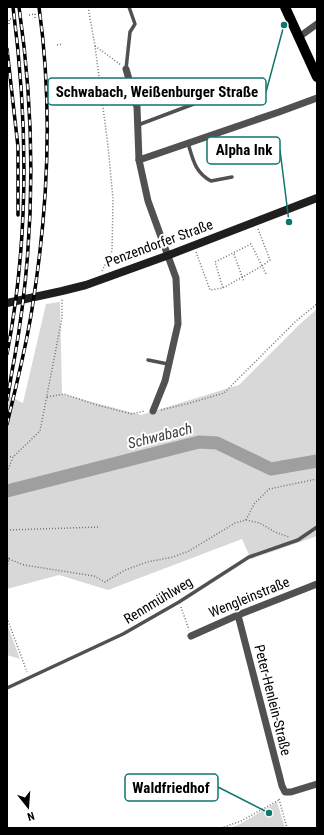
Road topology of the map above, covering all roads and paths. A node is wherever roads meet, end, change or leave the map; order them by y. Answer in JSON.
{"nodes":[{"id":1,"x":88,"y":7,"type":"edge"},
{"id":2,"x":129,"y":7,"type":"edge"},
{"id":3,"x":285,"y":7,"type":"edge"},
{"id":4,"x":29,"y":15,"type":"dead end"},
{"id":5,"x":12,"y":19,"type":"dead end"},
{"id":6,"x":35,"y":19,"type":"dead end"},
{"id":7,"x":8,"y":20,"type":"edge"},
{"id":8,"x":9,"y":24,"type":"dead end"},
{"id":9,"x":317,"y":24,"type":"edge"},
{"id":10,"x":299,"y":37,"type":"junction"},
{"id":11,"x":62,"y":44,"type":"dead end"},
{"id":12,"x":57,"y":45,"type":"dead end"},
{"id":13,"x":95,"y":46,"type":"junction"},
{"id":14,"x":126,"y":69,"type":"junction"},
{"id":15,"x":317,"y":77,"type":"edge"},
{"id":16,"x":317,"y":98,"type":"edge"},
{"id":17,"x":199,"y":102,"type":"dead end"},
{"id":18,"x":138,"y":125,"type":"junction"},
{"id":19,"x":188,"y":143,"type":"junction"},
{"id":20,"x":139,"y":160,"type":"junction"},
{"id":21,"x":232,"y":177,"type":"dead end"},
{"id":22,"x":317,"y":198,"type":"edge"},
{"id":23,"x":255,"y":222,"type":"junction"},
{"id":24,"x":193,"y":245,"type":"junction"},
{"id":25,"x":233,"y":253,"type":"junction"},
{"id":26,"x":169,"y":254,"type":"junction"},
{"id":27,"x":262,"y":266,"type":"junction"},
{"id":28,"x":266,"y":274,"type":"dead end"},
{"id":29,"x":242,"y":278,"type":"junction"},
{"id":30,"x":97,"y":280,"type":"junction"},
{"id":31,"x":244,"y":282,"type":"dead end"},
{"id":32,"x":224,"y":288,"type":"junction"},
{"id":33,"x":62,"y":292,"type":"junction"},
{"id":34,"x":7,"y":303,"type":"edge"},
{"id":35,"x":317,"y":304,"type":"edge"},
{"id":36,"x":148,"y":360,"type":"dead end"},
{"id":37,"x":170,"y":364,"type":"junction"},
{"id":38,"x":47,"y":397,"type":"junction"},
{"id":39,"x":153,"y":411,"type":"junction"},
{"id":40,"x":7,"y":456,"type":"edge"},
{"id":41,"x":13,"y":457,"type":"junction"},
{"id":42,"x":7,"y":472,"type":"edge"},
{"id":43,"x":317,"y":479,"type":"edge"},
{"id":44,"x":246,"y":520,"type":"junction"},
{"id":45,"x":100,"y":527,"type":"dead end"},
{"id":46,"x":317,"y":527,"type":"edge"},
{"id":47,"x":7,"y":530,"type":"edge"},
{"id":48,"x":298,"y":540,"type":"junction"},
{"id":49,"x":7,"y":555,"type":"edge"},
{"id":50,"x":8,"y":559,"type":"junction"},
{"id":51,"x":7,"y":567,"type":"edge"},
{"id":52,"x":317,"y":584,"type":"edge"},
{"id":53,"x":179,"y":602,"type":"junction"},
{"id":54,"x":238,"y":615,"type":"junction"},
{"id":55,"x":7,"y":618,"type":"edge"},
{"id":56,"x":191,"y":636,"type":"joint"},
{"id":57,"x":29,"y":678,"type":"junction"},
{"id":58,"x":7,"y":688,"type":"edge"},
{"id":59,"x":317,"y":784,"type":"edge"},
{"id":60,"x":285,"y":792,"type":"junction"},
{"id":61,"x":279,"y":800,"type":"junction"},
{"id":62,"x":221,"y":828,"type":"edge"},
{"id":63,"x":287,"y":828,"type":"edge"}],
"edges":[{"from":1,"to":13,"type":"path"},
{"from":2,"to":14,"type":"lane"},
{"from":3,"to":10,"type":"main road"},
{"from":4,"to":6,"type":"path"},
{"from":5,"to":7,"type":"path"},
{"from":7,"to":8,"type":"path"},
{"from":9,"to":10,"type":"street"},
{"from":10,"to":15,"type":"main road"},
{"from":11,"to":12,"type":"path"},
{"from":13,"to":14,"type":"path"},
{"from":13,"to":30,"type":"path"},
{"from":14,"to":18,"type":"street"},
{"from":16,"to":19,"type":"street"},
{"from":17,"to":18,"type":"lane"},
{"from":18,"to":20,"type":"street"},
{"from":19,"to":20,"type":"street"},
{"from":19,"to":21,"type":"lane"},
{"from":20,"to":26,"type":"street"},
{"from":22,"to":23,"type":"main road","name":"Penzendorfer Straße"},
{"from":23,"to":24,"type":"main road","name":"Penzendorfer Straße"},
{"from":23,"to":27,"type":"path"},
{"from":24,"to":26,"type":"main road","name":"Penzendorfer Straße"},
{"from":24,"to":32,"type":"path"},
{"from":25,"to":27,"type":"path"},
{"from":25,"to":29,"type":"path"},
{"from":25,"to":32,"type":"path"},
{"from":26,"to":30,"type":"main road","name":"Penzendorfer Straße"},
{"from":26,"to":37,"type":"street"},
{"from":27,"to":28,"type":"path"},
{"from":27,"to":29,"type":"path"},
{"from":29,"to":31,"type":"path"},
{"from":29,"to":32,"type":"path"},
{"from":30,"to":33,"type":"main road","name":"Penzendorfer Straße"},
{"from":33,"to":34,"type":"main road","name":"Penzendorfer Straße"},
{"from":33,"to":38,"type":"path"},
{"from":35,"to":39,"type":"path"},
{"from":36,"to":37,"type":"lane"},
{"from":37,"to":39,"type":"street"},
{"from":38,"to":39,"type":"path"},
{"from":38,"to":41,"type":"path"},
{"from":40,"to":41,"type":"path"},
{"from":41,"to":42,"type":"path"},
{"from":43,"to":44,"type":"path"},
{"from":44,"to":48,"type":"path"},
{"from":44,"to":50,"type":"path"},
{"from":45,"to":47,"type":"path"},
{"from":46,"to":48,"type":"lane","name":"Rennmühlweg"},
{"from":48,"to":53,"type":"lane","name":"Rennmühlweg"},
{"from":49,"to":50,"type":"path"},
{"from":50,"to":51,"type":"path"},
{"from":52,"to":54,"type":"street","name":"Wengleinstraße"},
{"from":53,"to":56,"type":"path"},
{"from":53,"to":57,"type":"lane","name":"Rennmühlweg"},
{"from":54,"to":56,"type":"street","name":"Wengleinstraße"},
{"from":54,"to":60,"type":"street","name":"Peter-Henlein-Straße"},
{"from":55,"to":57,"type":"path"},
{"from":57,"to":58,"type":"lane","name":"Rennmühlweg"},
{"from":59,"to":60,"type":"street"},
{"from":60,"to":61,"type":"path"},
{"from":61,"to":62,"type":"path"},
{"from":61,"to":63,"type":"path"}]}
